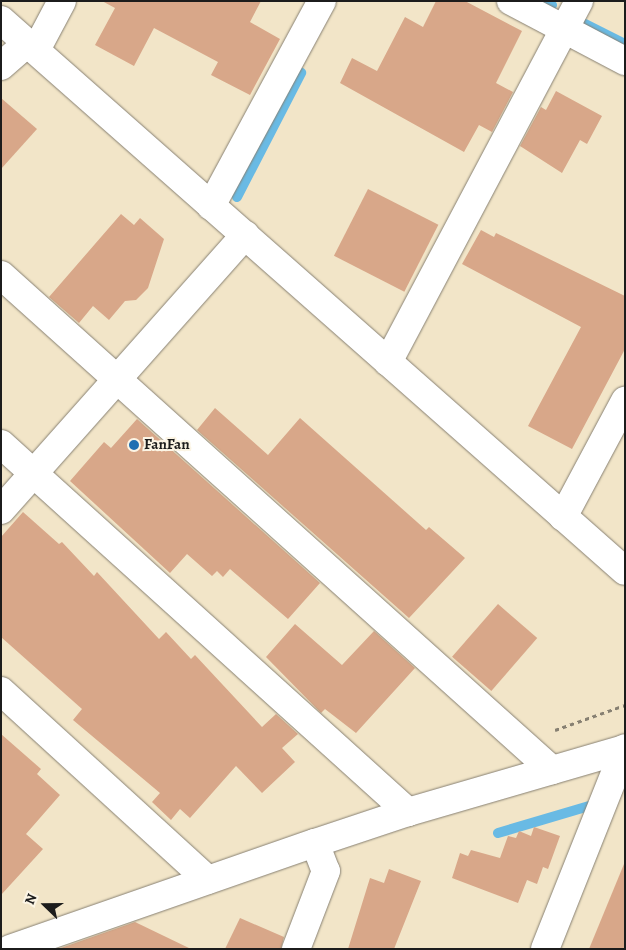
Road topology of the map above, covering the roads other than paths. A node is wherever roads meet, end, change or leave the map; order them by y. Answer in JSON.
{"nodes":[{"id":1,"x":62,"y":1,"type":"edge"},
{"id":2,"x":322,"y":1,"type":"edge"},
{"id":3,"x":511,"y":1,"type":"edge"},
{"id":4,"x":579,"y":1,"type":"edge"},
{"id":5,"x":1,"y":20,"type":"edge"},
{"id":6,"x":564,"y":29,"type":"junction"},
{"id":7,"x":32,"y":47,"type":"junction"},
{"id":8,"x":625,"y":61,"type":"edge"},
{"id":9,"x":1,"y":66,"type":"edge"},
{"id":10,"x":211,"y":206,"type":"junction"},
{"id":11,"x":245,"y":235,"type":"junction"},
{"id":12,"x":1,"y":275,"type":"edge"},
{"id":13,"x":388,"y":362,"type":"junction"},
{"id":14,"x":118,"y":379,"type":"junction"},
{"id":15,"x":625,"y":401,"type":"edge"},
{"id":16,"x":1,"y":444,"type":"edge"},
{"id":17,"x":34,"y":473,"type":"junction"},
{"id":18,"x":1,"y":510,"type":"edge"},
{"id":19,"x":563,"y":517,"type":"junction"},
{"id":20,"x":625,"y":571,"type":"edge"},
{"id":21,"x":1,"y":691,"type":"edge"},
{"id":22,"x":623,"y":749,"type":"edge"},
{"id":23,"x":552,"y":770,"type":"junction"},
{"id":24,"x":408,"y":812,"type":"junction"},
{"id":25,"x":315,"y":843,"type":"junction"},
{"id":26,"x":208,"y":880,"type":"junction"},
{"id":27,"x":1,"y":938,"type":"edge"},
{"id":28,"x":12,"y":949,"type":"edge"},
{"id":29,"x":296,"y":949,"type":"edge"},
{"id":30,"x":545,"y":949,"type":"edge"}],
"edges":[{"from":1,"to":7,"type":"street"},
{"from":2,"to":10,"type":"street"},
{"from":3,"to":6,"type":"street"},
{"from":4,"to":6,"type":"street"},
{"from":5,"to":7,"type":"street"},
{"from":6,"to":8,"type":"street"},
{"from":6,"to":13,"type":"street"},
{"from":7,"to":9,"type":"street"},
{"from":7,"to":10,"type":"street"},
{"from":10,"to":11,"type":"street"},
{"from":11,"to":13,"type":"street"},
{"from":11,"to":14,"type":"street"},
{"from":12,"to":14,"type":"street"},
{"from":13,"to":19,"type":"street"},
{"from":14,"to":17,"type":"street"},
{"from":14,"to":23,"type":"street"},
{"from":15,"to":19,"type":"street"},
{"from":16,"to":17,"type":"street"},
{"from":17,"to":18,"type":"street"},
{"from":17,"to":24,"type":"street"},
{"from":19,"to":20,"type":"street"},
{"from":21,"to":26,"type":"street"},
{"from":22,"to":23,"type":"street"},
{"from":22,"to":30,"type":"street"},
{"from":23,"to":24,"type":"street"},
{"from":24,"to":25,"type":"street"},
{"from":25,"to":26,"type":"street"},
{"from":25,"to":29,"type":"street"},
{"from":26,"to":28,"type":"street"},
{"from":27,"to":28,"type":"street"}]}
